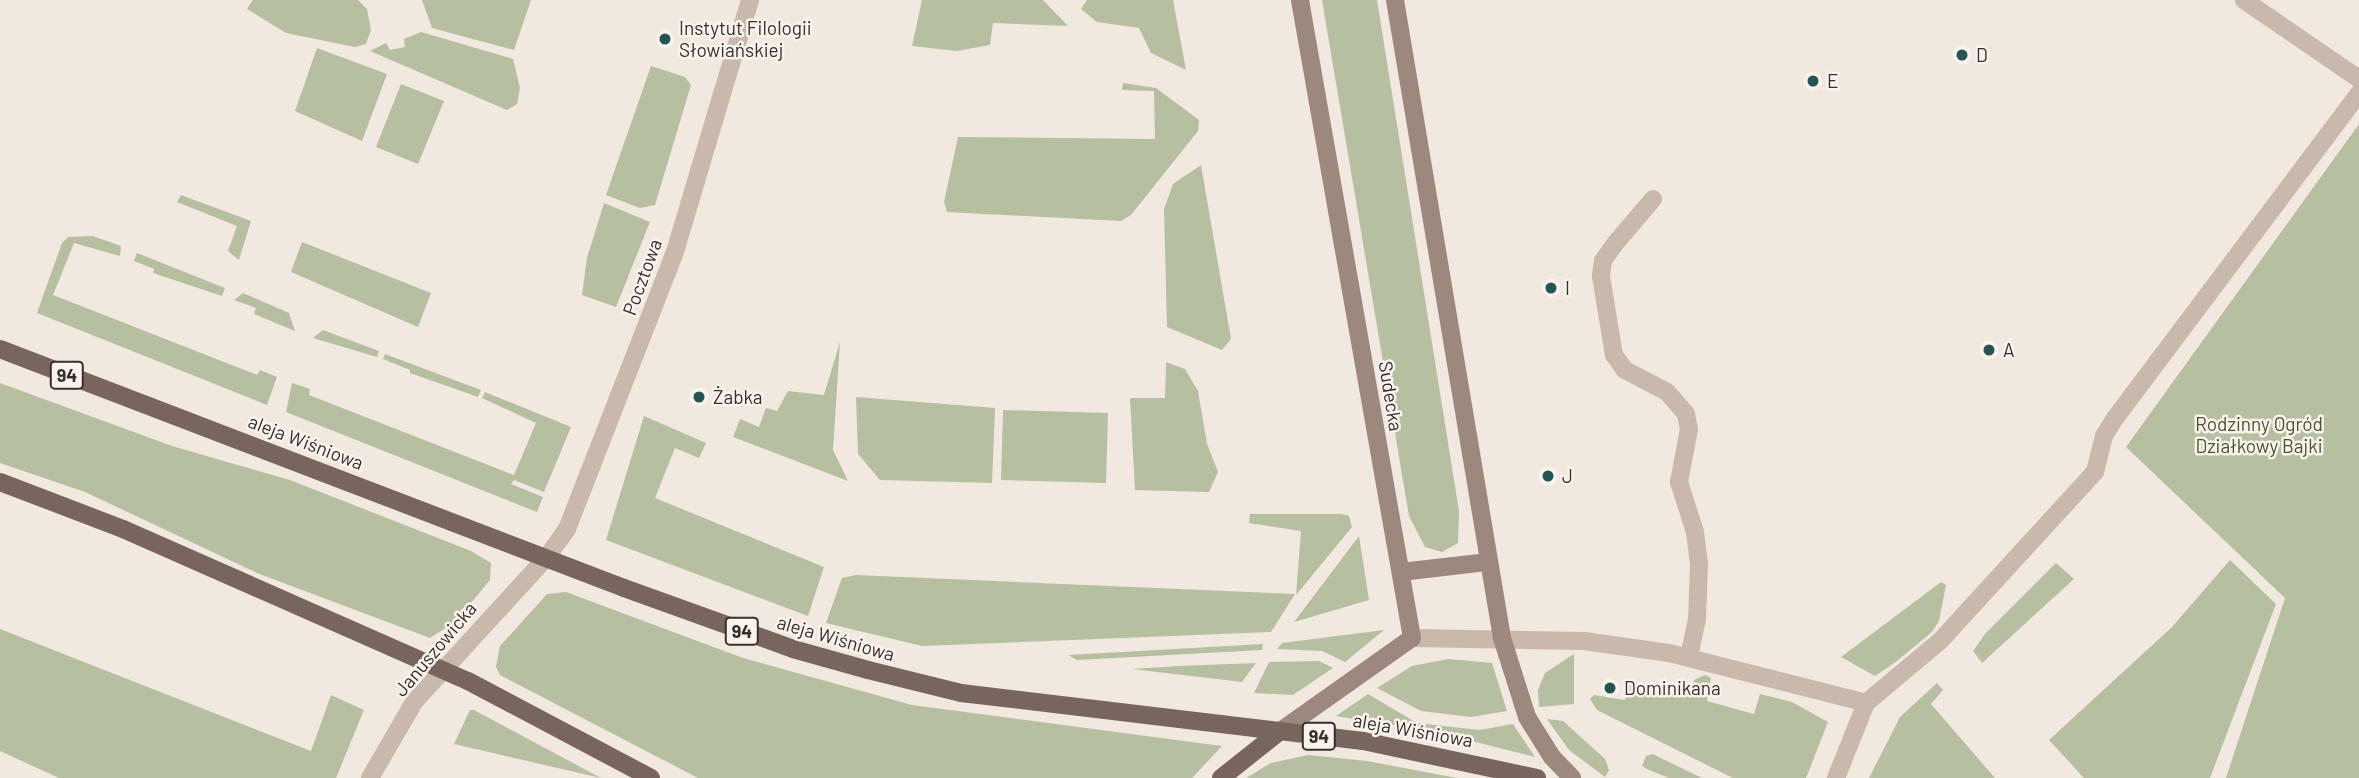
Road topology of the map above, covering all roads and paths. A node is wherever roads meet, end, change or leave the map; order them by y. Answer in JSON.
{"nodes":[{"id":1,"x":750,"y":0,"type":"edge"},
{"id":2,"x":1300,"y":0,"type":"edge"},
{"id":3,"x":1395,"y":0,"type":"edge"},
{"id":4,"x":2244,"y":0,"type":"edge"},
{"id":5,"x":2359,"y":79,"type":"edge"},
{"id":6,"x":2359,"y":93,"type":"edge"},
{"id":7,"x":1653,"y":199,"type":"dead end"},
{"id":8,"x":0,"y":349,"type":"edge"},
{"id":9,"x":0,"y":482,"type":"edge"},
{"id":10,"x":546,"y":558,"type":"junction"},
{"id":11,"x":1488,"y":562,"type":"junction"},
{"id":12,"x":1401,"y":572,"type":"junction"},
{"id":13,"x":1412,"y":638,"type":"junction"},
{"id":14,"x":1502,"y":638,"type":"junction"},
{"id":15,"x":1689,"y":656,"type":"junction"},
{"id":16,"x":440,"y":669,"type":"junction"},
{"id":17,"x":1866,"y":703,"type":"junction"},
{"id":18,"x":1279,"y":732,"type":"junction"},
{"id":19,"x":370,"y":778,"type":"edge"},
{"id":20,"x":650,"y":778,"type":"edge"},
{"id":21,"x":1221,"y":778,"type":"edge"},
{"id":22,"x":1537,"y":778,"type":"edge"},
{"id":23,"x":1572,"y":778,"type":"edge"},
{"id":24,"x":1836,"y":778,"type":"edge"}],
"edges":[{"from":1,"to":10,"type":"street","name":"Pocztowa"},
{"from":2,"to":12,"type":"street","name":"Sudecka"},
{"from":3,"to":11,"type":"street"},
{"from":4,"to":5,"type":"street"},
{"from":6,"to":17,"type":"street"},
{"from":7,"to":15,"type":"street"},
{"from":8,"to":10,"type":"main road","name":"aleja Wiśniowa","number":"94"},
{"from":9,"to":16,"type":"main road"},
{"from":10,"to":16,"type":"street","name":"Januszowicka"},
{"from":10,"to":18,"type":"main road","name":"aleja Wiśniowa","number":"94"},
{"from":11,"to":12,"type":"street"},
{"from":11,"to":14,"type":"street"},
{"from":12,"to":13,"type":"street","name":"Sudecka"},
{"from":13,"to":14,"type":"street"},
{"from":13,"to":18,"type":"street"},
{"from":14,"to":15,"type":"street"},
{"from":14,"to":23,"type":"street"},
{"from":15,"to":17,"type":"street"},
{"from":16,"to":19,"type":"street","name":"Januszowicka"},
{"from":16,"to":20,"type":"main road"},
{"from":17,"to":24,"type":"street"},
{"from":18,"to":21,"type":"main road"},
{"from":18,"to":22,"type":"main road","name":"aleja Wiśniowa","number":"94"}]}
